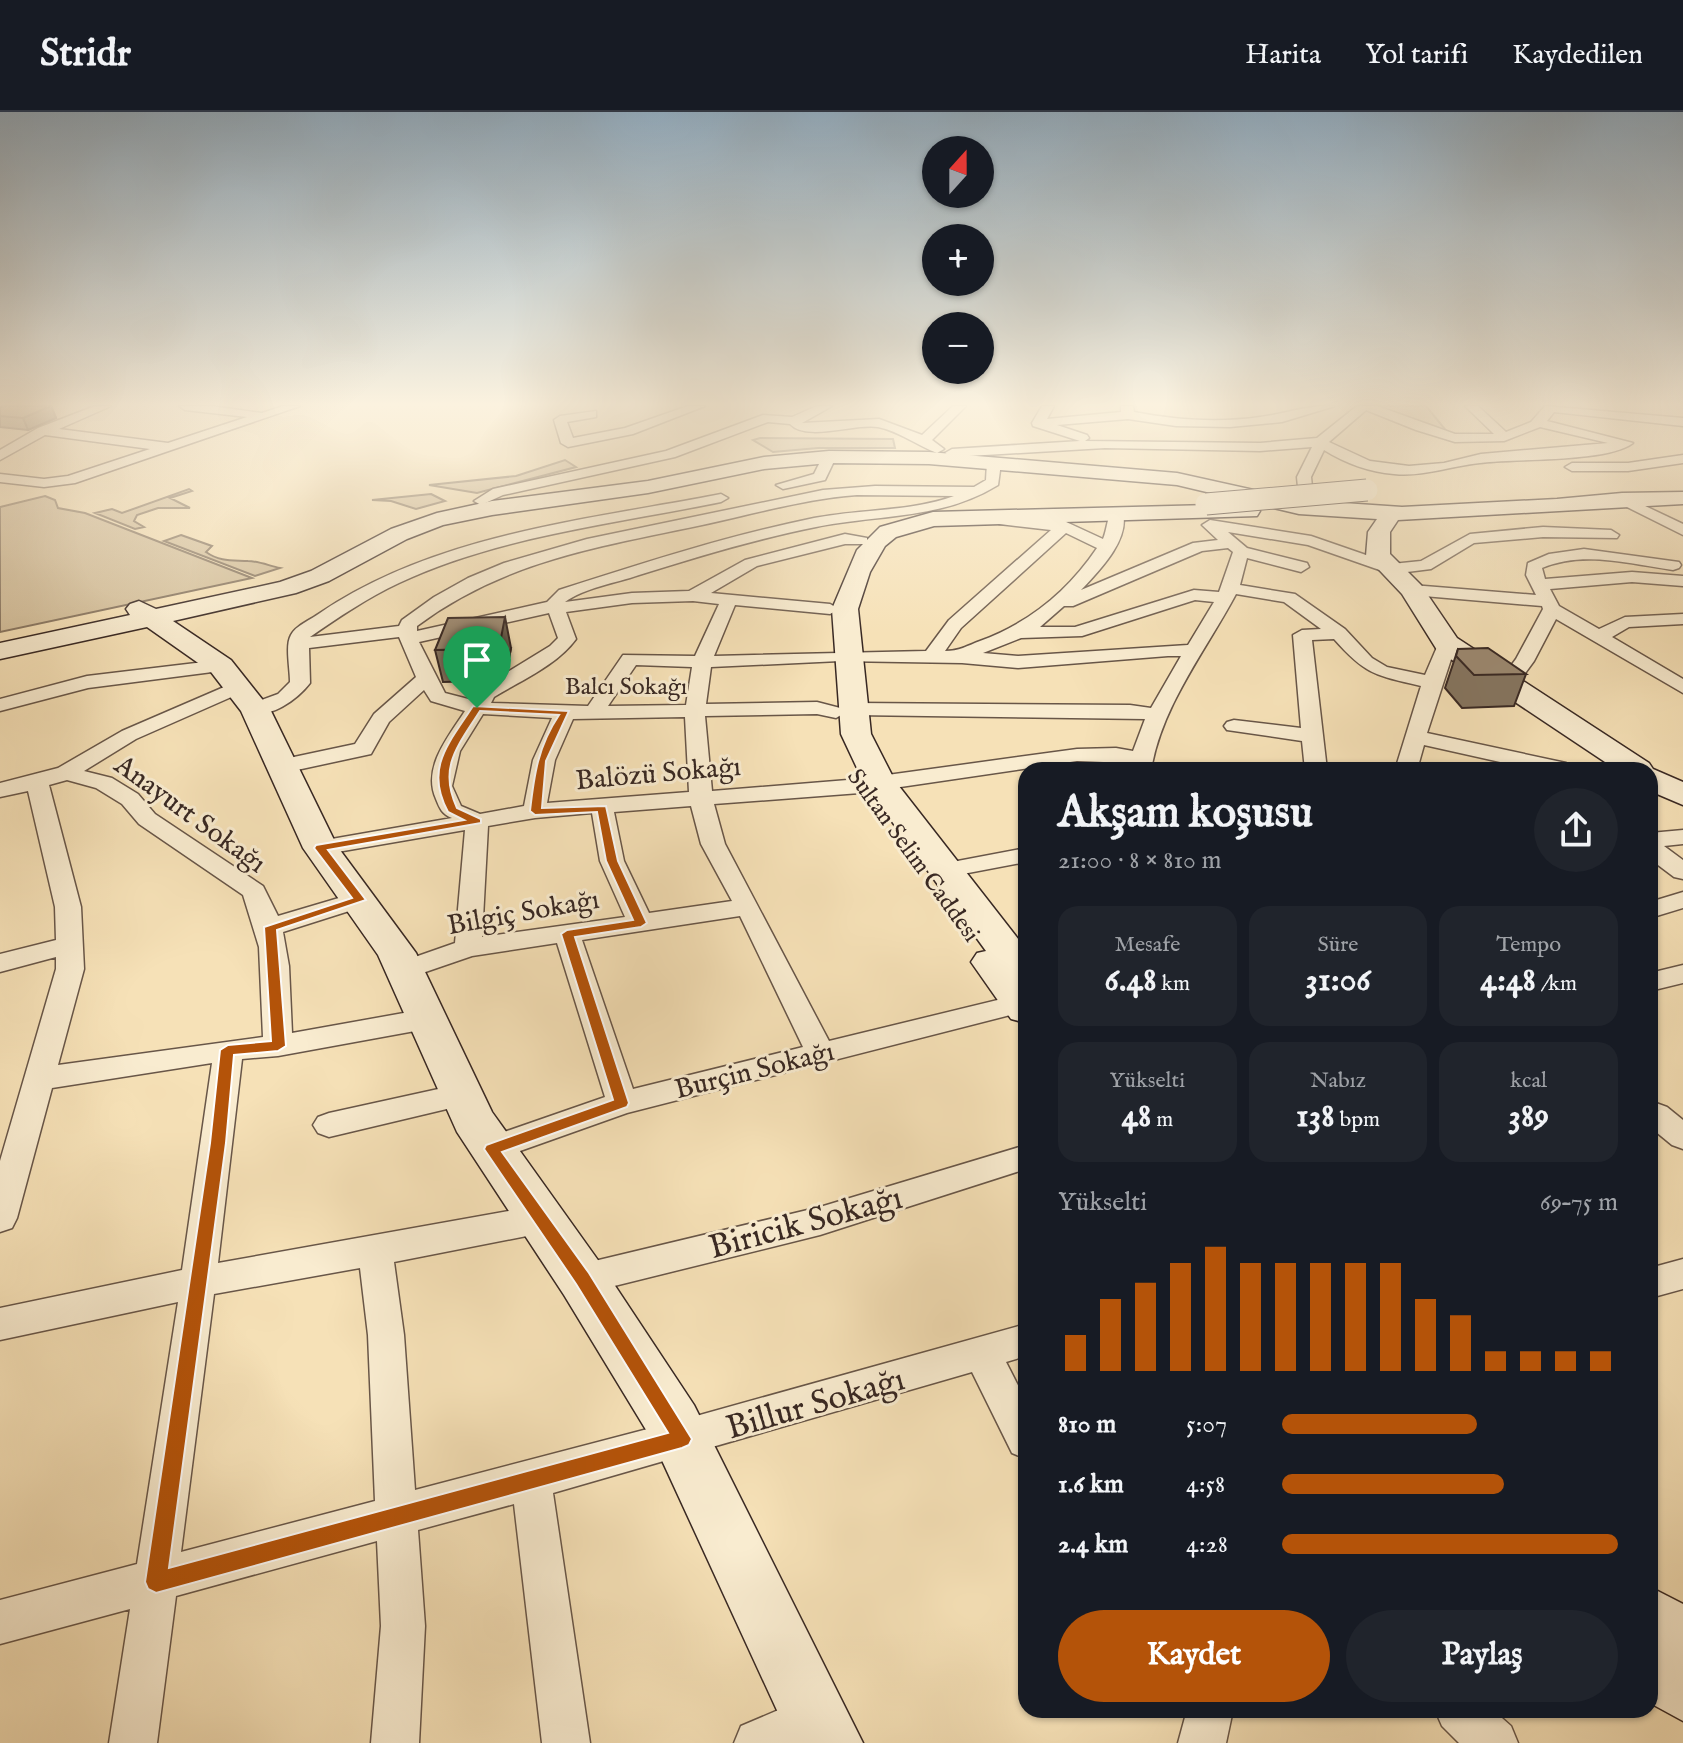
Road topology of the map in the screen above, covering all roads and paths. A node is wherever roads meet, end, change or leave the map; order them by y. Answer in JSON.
{"nodes":[{"id":1,"x":36,"y":482,"type":"edge"},
{"id":2,"x":49,"y":482,"type":"edge"},
{"id":3,"x":543,"y":482,"type":"edge"},
{"id":4,"x":602,"y":482,"type":"edge"},
{"id":5,"x":672,"y":482,"type":"edge"},
{"id":6,"x":795,"y":482,"type":"edge"},
{"id":7,"x":993,"y":482,"type":"edge"},
{"id":8,"x":1191,"y":482,"type":"edge"},
{"id":9,"x":1233,"y":482,"type":"edge"},
{"id":10,"x":1305,"y":482,"type":"edge"},
{"id":11,"x":44,"y":483,"type":"junction"},
{"id":12,"x":1683,"y":486,"type":"edge"},
{"id":13,"x":767,"y":488,"type":"junction"},
{"id":14,"x":1436,"y":490,"type":"dead end"},
{"id":15,"x":1464,"y":490,"type":"dead end"},
{"id":16,"x":980,"y":492,"type":"junction"},
{"id":17,"x":13,"y":495,"type":"dead end"},
{"id":18,"x":1617,"y":496,"type":"junction"},
{"id":19,"x":1306,"y":497,"type":"junction"},
{"id":20,"x":1683,"y":498,"type":"edge"},
{"id":21,"x":481,"y":501,"type":"junction"},
{"id":22,"x":789,"y":501,"type":"junction"},
{"id":23,"x":1557,"y":506,"type":"junction"},
{"id":24,"x":1117,"y":513,"type":"junction"},
{"id":25,"x":1204,"y":514,"type":"junction"},
{"id":26,"x":933,"y":519,"type":"junction"},
{"id":27,"x":819,"y":521,"type":"junction"},
{"id":28,"x":1390,"y":522,"type":"junction"},
{"id":29,"x":1064,"y":526,"type":"junction"},
{"id":30,"x":1683,"y":530,"type":"edge"},
{"id":31,"x":1611,"y":535,"type":"junction"},
{"id":32,"x":853,"y":540,"type":"junction"},
{"id":33,"x":578,"y":547,"type":"junction"},
{"id":34,"x":1107,"y":547,"type":"junction"},
{"id":35,"x":1237,"y":547,"type":"junction"},
{"id":36,"x":1301,"y":567,"type":"dead end"},
{"id":37,"x":1678,"y":567,"type":"edge"},
{"id":38,"x":1391,"y":569,"type":"junction"},
{"id":39,"x":631,"y":573,"type":"junction"},
{"id":40,"x":1683,"y":581,"type":"edge"},
{"id":41,"x":1412,"y":590,"type":"junction"},
{"id":42,"x":1227,"y":593,"type":"junction"},
{"id":43,"x":693,"y":596,"type":"junction"},
{"id":44,"x":1545,"y":598,"type":"junction"},
{"id":45,"x":729,"y":600,"type":"junction"},
{"id":46,"x":556,"y":607,"type":"junction"},
{"id":47,"x":1052,"y":608,"type":"junction"},
{"id":48,"x":838,"y":609,"type":"junction"},
{"id":49,"x":145,"y":613,"type":"junction"},
{"id":50,"x":1683,"y":619,"type":"edge"},
{"id":51,"x":1019,"y":633,"type":"junction"},
{"id":52,"x":1339,"y":633,"type":"junction"},
{"id":53,"x":407,"y":635,"type":"junction"},
{"id":54,"x":1600,"y":636,"type":"junction"},
{"id":55,"x":0,"y":639,"type":"edge"},
{"id":56,"x":297,"y":644,"type":"junction"},
{"id":57,"x":1447,"y":644,"type":"junction"},
{"id":58,"x":0,"y":651,"type":"edge"},
{"id":59,"x":1193,"y":651,"type":"junction"},
{"id":60,"x":932,"y":656,"type":"junction"},
{"id":61,"x":840,"y":657,"type":"junction"},
{"id":62,"x":962,"y":657,"type":"junction"},
{"id":63,"x":702,"y":662,"type":"junction"},
{"id":64,"x":426,"y":679,"type":"junction"},
{"id":65,"x":1432,"y":682,"type":"junction"},
{"id":66,"x":1508,"y":683,"type":"junction"},
{"id":67,"x":238,"y":687,"type":"junction"},
{"id":68,"x":1683,"y":687,"type":"edge"},
{"id":69,"x":0,"y":705,"type":"edge"},
{"id":70,"x":477,"y":708,"type":"junction"},
{"id":71,"x":845,"y":710,"type":"junction"},
{"id":72,"x":594,"y":712,"type":"junction"},
{"id":73,"x":566,"y":713,"type":"junction"},
{"id":74,"x":695,"y":713,"type":"junction"},
{"id":75,"x":1159,"y":715,"type":"junction"},
{"id":76,"x":1234,"y":726,"type":"dead end"},
{"id":77,"x":1312,"y":736,"type":"junction"},
{"id":78,"x":1416,"y":737,"type":"junction"},
{"id":79,"x":1029,"y":762,"type":"edge"},
{"id":80,"x":1134,"y":762,"type":"edge"},
{"id":81,"x":1142,"y":762,"type":"edge"},
{"id":82,"x":1315,"y":762,"type":"edge"},
{"id":83,"x":1408,"y":762,"type":"edge"},
{"id":84,"x":1530,"y":762,"type":"edge"},
{"id":85,"x":1626,"y":762,"type":"edge"},
{"id":86,"x":1018,"y":764,"type":"edge"},
{"id":87,"x":283,"y":766,"type":"junction"},
{"id":88,"x":66,"y":773,"type":"junction"},
{"id":89,"x":37,"y":782,"type":"junction"},
{"id":90,"x":870,"y":785,"type":"junction"},
{"id":91,"x":0,"y":790,"type":"edge"},
{"id":92,"x":701,"y":799,"type":"junction"},
{"id":93,"x":602,"y":808,"type":"junction"},
{"id":94,"x":535,"y":811,"type":"junction"},
{"id":95,"x":477,"y":821,"type":"junction"},
{"id":96,"x":1683,"y":837,"type":"edge"},
{"id":97,"x":1658,"y":839,"type":"edge"},
{"id":98,"x":320,"y":848,"type":"junction"},
{"id":99,"x":1658,"y":853,"type":"edge"},
{"id":100,"x":1018,"y":857,"type":"edge"},
{"id":101,"x":1683,"y":872,"type":"edge"},
{"id":102,"x":938,"y":874,"type":"junction"},
{"id":103,"x":359,"y":900,"type":"junction"},
{"id":104,"x":1683,"y":900,"type":"edge"},
{"id":105,"x":748,"y":907,"type":"junction"},
{"id":106,"x":1658,"y":908,"type":"edge"},
{"id":107,"x":641,"y":923,"type":"junction"},
{"id":108,"x":270,"y":927,"type":"junction"},
{"id":109,"x":567,"y":934,"type":"junction"},
{"id":110,"x":69,"y":945,"type":"junction"},
{"id":111,"x":468,"y":948,"type":"junction"},
{"id":112,"x":0,"y":963,"type":"edge"},
{"id":113,"x":405,"y":970,"type":"junction"},
{"id":114,"x":1683,"y":974,"type":"edge"},
{"id":115,"x":1658,"y":980,"type":"edge"},
{"id":116,"x":1018,"y":988,"type":"edge"},
{"id":117,"x":1018,"y":1000,"type":"edge"},
{"id":118,"x":426,"y":1019,"type":"junction"},
{"id":119,"x":278,"y":1046,"type":"junction"},
{"id":120,"x":228,"y":1050,"type":"junction"},
{"id":121,"x":820,"y":1051,"type":"junction"},
{"id":122,"x":39,"y":1079,"type":"junction"},
{"id":123,"x":461,"y":1095,"type":"junction"},
{"id":124,"x":622,"y":1103,"type":"junction"},
{"id":125,"x":1663,"y":1114,"type":"edge"},
{"id":126,"x":329,"y":1125,"type":"dead end"},
{"id":127,"x":1683,"y":1137,"type":"edge"},
{"id":128,"x":492,"y":1149,"type":"junction"},
{"id":129,"x":1018,"y":1159,"type":"edge"},
{"id":130,"x":0,"y":1218,"type":"edge"},
{"id":131,"x":542,"y":1219,"type":"junction"},
{"id":132,"x":375,"y":1251,"type":"junction"},
{"id":133,"x":1683,"y":1274,"type":"edge"},
{"id":134,"x":582,"y":1279,"type":"junction"},
{"id":135,"x":1658,"y":1281,"type":"edge"},
{"id":136,"x":198,"y":1282,"type":"junction"},
{"id":137,"x":0,"y":1324,"type":"edge"},
{"id":138,"x":1018,"y":1342,"type":"edge"},
{"id":139,"x":981,"y":1353,"type":"junction"},
{"id":140,"x":1018,"y":1425,"type":"edge"},
{"id":141,"x":682,"y":1439,"type":"junction"},
{"id":142,"x":531,"y":1479,"type":"junction"},
{"id":143,"x":397,"y":1514,"type":"junction"},
{"id":144,"x":156,"y":1582,"type":"junction"},
{"id":145,"x":0,"y":1622,"type":"edge"},
{"id":146,"x":1658,"y":1626,"type":"edge"},
{"id":147,"x":1683,"y":1646,"type":"edge"},
{"id":148,"x":1658,"y":1667,"type":"edge"},
{"id":149,"x":1683,"y":1687,"type":"edge"},
{"id":150,"x":1467,"y":1718,"type":"edge"},
{"id":151,"x":822,"y":1730,"type":"edge"},
{"id":152,"x":133,"y":1743,"type":"edge"},
{"id":153,"x":395,"y":1743,"type":"edge"},
{"id":154,"x":566,"y":1743,"type":"edge"},
{"id":155,"x":758,"y":1743,"type":"edge"},
{"id":156,"x":1494,"y":1743,"type":"edge"}],
"edges":[{"from":1,"to":11,"type":"street"},
{"from":2,"to":11,"type":"street"},
{"from":3,"to":21,"type":"street"},
{"from":4,"to":21,"type":"main road"},
{"from":5,"to":49,"type":"main road"},
{"from":6,"to":13,"type":"street"},
{"from":7,"to":16,"type":"street"},
{"from":8,"to":28,"type":"main road"},
{"from":9,"to":19,"type":"main road"},
{"from":10,"to":19,"type":"street"},
{"from":11,"to":17,"type":"street"},
{"from":12,"to":18,"type":"main road"},
{"from":13,"to":22,"type":"street"},
{"from":13,"to":56,"type":"street"},
{"from":14,"to":25,"type":"main road","name":"Sultan Selim Caddesi","bridge":true},
{"from":15,"to":18,"type":"main road"},
{"from":16,"to":22,"type":"street"},
{"from":16,"to":27,"type":"street"},
{"from":18,"to":19,"type":"main road"},
{"from":18,"to":20,"type":"main road"},
{"from":18,"to":23,"type":"main road"},
{"from":18,"to":30,"type":"street"},
{"from":21,"to":49,"type":"main road"},
{"from":22,"to":27,"type":"street"},
{"from":22,"to":33,"type":"street"},
{"from":23,"to":28,"type":"main road"},
{"from":23,"to":31,"type":"street"},
{"from":24,"to":25,"type":"main road","name":"Sultan Selim Caddesi"},
{"from":24,"to":26,"type":"main road","name":"Sultan Selim Caddesi"},
{"from":24,"to":34,"type":"street"},
{"from":25,"to":28,"type":"main road","name":"Sultan Selim Caddesi"},
{"from":25,"to":32,"type":"main road","name":"Sultan Selim Caddesi"},
{"from":25,"to":35,"type":"street"},
{"from":25,"to":38,"type":"street"},
{"from":26,"to":29,"type":"street"},
{"from":26,"to":48,"type":"main road","name":"Sultan Selim Caddesi"},
{"from":27,"to":32,"type":"street"},
{"from":27,"to":39,"type":"street"},
{"from":28,"to":38,"type":"main road"},
{"from":29,"to":34,"type":"street"},
{"from":29,"to":60,"type":"street"},
{"from":31,"to":37,"type":"street"},
{"from":31,"to":38,"type":"street"},
{"from":32,"to":43,"type":"street"},
{"from":32,"to":48,"type":"main road","name":"Sultan Selim Caddesi"},
{"from":33,"to":39,"type":"street"},
{"from":33,"to":53,"type":"street"},
{"from":34,"to":47,"type":"street"},
{"from":35,"to":36,"type":"street"},
{"from":35,"to":42,"type":"street"},
{"from":35,"to":47,"type":"street"},
{"from":37,"to":44,"type":"street"},
{"from":38,"to":41,"type":"main road"},
{"from":39,"to":46,"type":"street"},
{"from":40,"to":44,"type":"street"},
{"from":41,"to":44,"type":"street"},
{"from":41,"to":57,"type":"main road"},
{"from":42,"to":51,"type":"street"},
{"from":42,"to":52,"type":"street"},
{"from":42,"to":59,"type":"street"},
{"from":43,"to":45,"type":"street"},
{"from":43,"to":46,"type":"street"},
{"from":44,"to":54,"type":"street"},
{"from":44,"to":66,"type":"street"},
{"from":45,"to":48,"type":"street"},
{"from":45,"to":63,"type":"street"},
{"from":46,"to":53,"type":"street"},
{"from":46,"to":70,"type":"street"},
{"from":47,"to":51,"type":"street"},
{"from":48,"to":61,"type":"main road","name":"Sultan Selim Caddesi"},
{"from":49,"to":55,"type":"main road"},
{"from":49,"to":58,"type":"main road"},
{"from":49,"to":67,"type":"main road"},
{"from":50,"to":54,"type":"street"},
{"from":51,"to":62,"type":"street"},
{"from":52,"to":65,"type":"street"},
{"from":52,"to":77,"type":"street"},
{"from":53,"to":56,"type":"street"},
{"from":53,"to":64,"type":"street"},
{"from":54,"to":68,"type":"street"},
{"from":56,"to":67,"type":"street"},
{"from":57,"to":65,"type":"street"},
{"from":57,"to":66,"type":"main road"},
{"from":59,"to":62,"type":"street"},
{"from":59,"to":75,"type":"street"},
{"from":60,"to":61,"type":"street"},
{"from":60,"to":62,"type":"street"},
{"from":61,"to":63,"type":"street"},
{"from":61,"to":71,"type":"main road","name":"Sultan Selim Caddesi"},
{"from":63,"to":72,"type":"street"},
{"from":63,"to":74,"type":"street"},
{"from":64,"to":70,"type":"street","name":"Balcı Sokağı"},
{"from":64,"to":87,"type":"street"},
{"from":65,"to":78,"type":"street"},
{"from":66,"to":85,"type":"main road"},
{"from":67,"to":69,"type":"street"},
{"from":67,"to":87,"type":"main road"},
{"from":67,"to":88,"type":"street"},
{"from":70,"to":73,"type":"street","name":"Balcı Sokağı"},
{"from":70,"to":95,"type":"street"},
{"from":71,"to":74,"type":"street","name":"Balcı Sokağı"},
{"from":71,"to":75,"type":"street","name":"Balcı Sokağı"},
{"from":71,"to":90,"type":"main road","name":"Sultan Selim Caddesi"},
{"from":72,"to":73,"type":"street","name":"Balcı Sokağı"},
{"from":72,"to":74,"type":"street","name":"Balcı Sokağı"},
{"from":73,"to":94,"type":"street"},
{"from":74,"to":92,"type":"street"},
{"from":75,"to":81,"type":"street"},
{"from":76,"to":77,"type":"street"},
{"from":77,"to":82,"type":"street"},
{"from":78,"to":83,"type":"street"},
{"from":78,"to":84,"type":"street"},
{"from":79,"to":80,"type":"street","name":"Balözü Sokağı"},
{"from":86,"to":90,"type":"street","name":"Balözü Sokağı"},
{"from":87,"to":98,"type":"main road"},
{"from":88,"to":89,"type":"street"},
{"from":88,"to":108,"type":"street","name":"Anayurt Sokağı"},
{"from":89,"to":91,"type":"street"},
{"from":89,"to":110,"type":"street"},
{"from":90,"to":92,"type":"street","name":"Balözü Sokağı"},
{"from":90,"to":102,"type":"main road","name":"Sultan Selim Caddesi"},
{"from":92,"to":93,"type":"street","name":"Balözü Sokağı"},
{"from":92,"to":105,"type":"street"},
{"from":93,"to":94,"type":"street","name":"Balözü Sokağı"},
{"from":93,"to":107,"type":"street"},
{"from":94,"to":95,"type":"street","name":"Balözü Sokağı"},
{"from":95,"to":98,"type":"street","name":"Balözü Sokağı"},
{"from":95,"to":111,"type":"street"},
{"from":96,"to":97,"type":"street"},
{"from":98,"to":103,"type":"main road"},
{"from":99,"to":101,"type":"street"},
{"from":100,"to":102,"type":"street"},
{"from":102,"to":116,"type":"main road","name":"Sultan Selim Caddesi"},
{"from":103,"to":108,"type":"street"},
{"from":103,"to":113,"type":"main road"},
{"from":104,"to":106,"type":"street"},
{"from":105,"to":107,"type":"street","name":"Bilgiç Sokağı"},
{"from":105,"to":121,"type":"street"},
{"from":107,"to":109,"type":"street","name":"Bilgiç Sokağı"},
{"from":108,"to":119,"type":"street","name":"Anayurt Sokağı"},
{"from":109,"to":111,"type":"street","name":"Bilgiç Sokağı"},
{"from":109,"to":124,"type":"street"},
{"from":110,"to":112,"type":"street"},
{"from":110,"to":122,"type":"street"},
{"from":111,"to":113,"type":"street","name":"Bilgiç Sokağı"},
{"from":113,"to":118,"type":"main road"},
{"from":114,"to":115,"type":"street"},
{"from":117,"to":121,"type":"street","name":"Burçin Sokağı"},
{"from":118,"to":119,"type":"street"},
{"from":118,"to":123,"type":"main road"},
{"from":119,"to":120,"type":"street"},
{"from":120,"to":122,"type":"street"},
{"from":120,"to":136,"type":"street"},
{"from":121,"to":124,"type":"street","name":"Burçin Sokağı"},
{"from":122,"to":130,"type":"street"},
{"from":123,"to":126,"type":"street"},
{"from":123,"to":128,"type":"main road"},
{"from":124,"to":128,"type":"street","name":"Burçin Sokağı"},
{"from":125,"to":127,"type":"street"},
{"from":128,"to":131,"type":"main road"},
{"from":129,"to":134,"type":"street","name":"Biricik Sokağı"},
{"from":131,"to":132,"type":"street"},
{"from":131,"to":134,"type":"main road"},
{"from":132,"to":136,"type":"street"},
{"from":132,"to":143,"type":"street"},
{"from":133,"to":135,"type":"street"},
{"from":134,"to":141,"type":"main road"},
{"from":136,"to":137,"type":"street"},
{"from":136,"to":144,"type":"street"},
{"from":138,"to":139,"type":"street","name":"Billur Sokağı"},
{"from":139,"to":140,"type":"street"},
{"from":139,"to":141,"type":"street","name":"Billur Sokağı"},
{"from":141,"to":142,"type":"street","name":"Billur Sokağı"},
{"from":141,"to":151,"type":"main road"},
{"from":142,"to":143,"type":"street","name":"Billur Sokağı"},
{"from":142,"to":154,"type":"street"},
{"from":143,"to":144,"type":"street","name":"Billur Sokağı"},
{"from":143,"to":153,"type":"street"},
{"from":144,"to":145,"type":"street","name":"Billur Sokağı"},
{"from":144,"to":152,"type":"street"},
{"from":146,"to":147,"type":"main road"},
{"from":148,"to":149,"type":"main road"},
{"from":150,"to":156,"type":"street"},
{"from":151,"to":155,"type":"street"}]}
